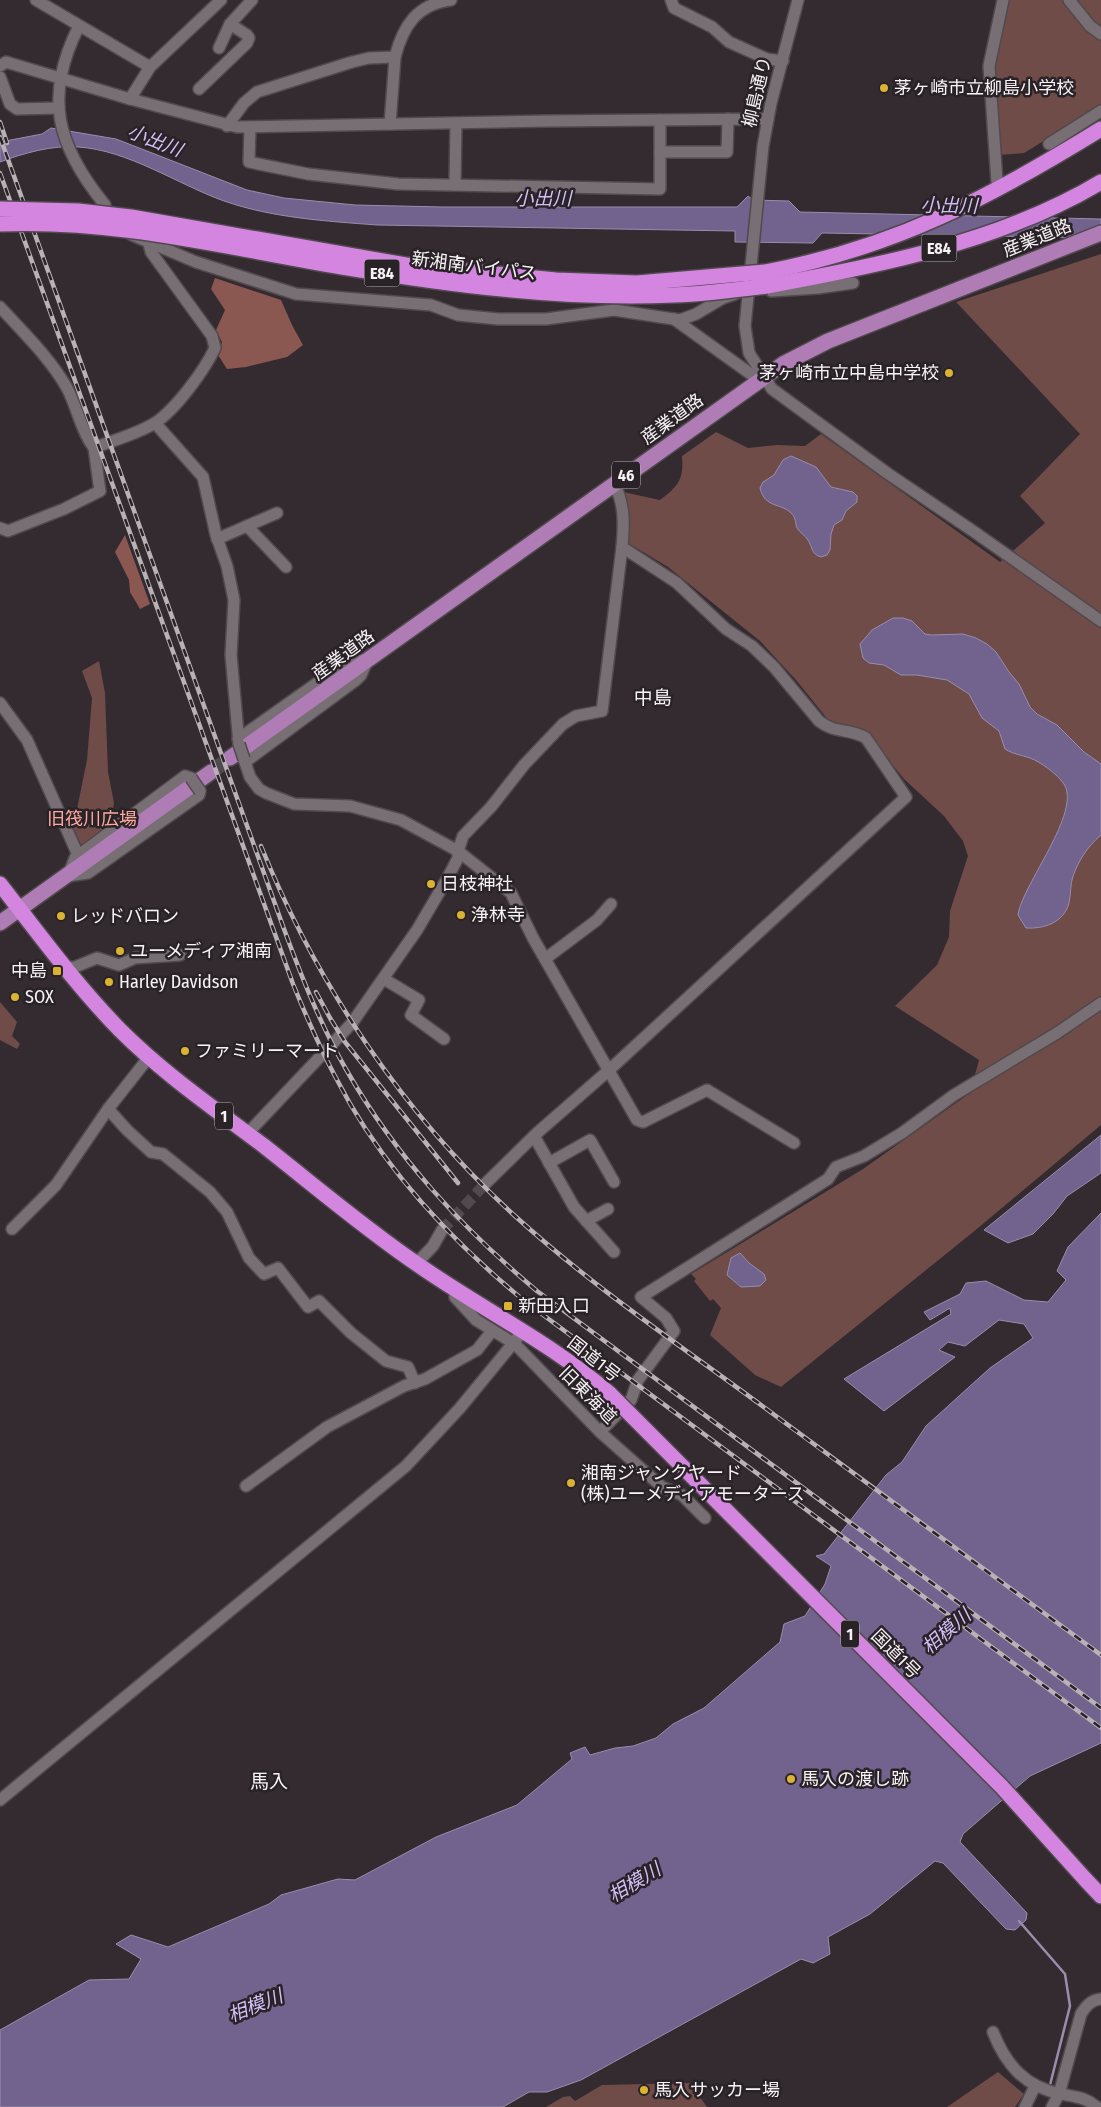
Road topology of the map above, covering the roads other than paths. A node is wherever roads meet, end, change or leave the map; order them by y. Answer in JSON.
{"nodes":[{"id":1,"x":36,"y":0,"type":"edge"},
{"id":2,"x":221,"y":0,"type":"edge"},
{"id":3,"x":252,"y":0,"type":"edge"},
{"id":4,"x":451,"y":0,"type":"edge"},
{"id":5,"x":671,"y":0,"type":"edge"},
{"id":6,"x":798,"y":0,"type":"edge"},
{"id":7,"x":1003,"y":0,"type":"edge"},
{"id":8,"x":1069,"y":0,"type":"edge"},
{"id":9,"x":230,"y":24,"type":"junction"},
{"id":10,"x":79,"y":26,"type":"junction"},
{"id":11,"x":1101,"y":34,"type":"edge"},
{"id":12,"x":218,"y":48,"type":"dead end"},
{"id":13,"x":395,"y":57,"type":"junction"},
{"id":14,"x":783,"y":61,"type":"junction"},
{"id":15,"x":0,"y":66,"type":"edge"},
{"id":16,"x":150,"y":67,"type":"junction"},
{"id":17,"x":0,"y":77,"type":"edge"},
{"id":18,"x":60,"y":78,"type":"junction"},
{"id":19,"x":199,"y":89,"type":"dead end"},
{"id":20,"x":130,"y":99,"type":"junction"},
{"id":21,"x":59,"y":110,"type":"junction"},
{"id":22,"x":1101,"y":111,"type":"edge"},
{"id":23,"x":728,"y":119,"type":"junction"},
{"id":24,"x":768,"y":119,"type":"junction"},
{"id":25,"x":660,"y":120,"type":"junction"},
{"id":26,"x":456,"y":123,"type":"junction"},
{"id":27,"x":390,"y":124,"type":"junction"},
{"id":28,"x":227,"y":126,"type":"junction"},
{"id":29,"x":250,"y":127,"type":"junction"},
{"id":30,"x":1101,"y":129,"type":"edge"},
{"id":31,"x":1049,"y":144,"type":"dead end"},
{"id":32,"x":660,"y":152,"type":"junction"},
{"id":33,"x":997,"y":182,"type":"dead end"},
{"id":34,"x":1101,"y":182,"type":"edge"},
{"id":35,"x":455,"y":185,"type":"junction"},
{"id":36,"x":105,"y":206,"type":"dead end"},
{"id":37,"x":0,"y":209,"type":"edge"},
{"id":38,"x":4,"y":229,"type":"edge"},
{"id":39,"x":1101,"y":233,"type":"edge"},
{"id":40,"x":132,"y":235,"type":"dead end"},
{"id":41,"x":149,"y":244,"type":"junction"},
{"id":42,"x":766,"y":279,"type":"junction"},
{"id":43,"x":853,"y":283,"type":"dead end"},
{"id":44,"x":748,"y":292,"type":"junction"},
{"id":45,"x":0,"y":307,"type":"edge"},
{"id":46,"x":674,"y":319,"type":"junction"},
{"id":47,"x":761,"y":378,"type":"junction"},
{"id":48,"x":155,"y":423,"type":"junction"},
{"id":49,"x":94,"y":448,"type":"junction"},
{"id":50,"x":614,"y":484,"type":"junction"},
{"id":51,"x":277,"y":513,"type":"dead end"},
{"id":52,"x":247,"y":526,"type":"junction"},
{"id":53,"x":0,"y":528,"type":"edge"},
{"id":54,"x":217,"y":539,"type":"junction"},
{"id":55,"x":622,"y":547,"type":"junction"},
{"id":56,"x":286,"y":567,"type":"dead end"},
{"id":57,"x":1101,"y":622,"type":"edge"},
{"id":58,"x":367,"y":661,"type":"junction"},
{"id":59,"x":0,"y":703,"type":"edge"},
{"id":60,"x":238,"y":742,"type":"junction"},
{"id":61,"x":240,"y":760,"type":"junction"},
{"id":62,"x":211,"y":772,"type":"tunnel mouth"},
{"id":63,"x":458,"y":851,"type":"junction"},
{"id":64,"x":78,"y":855,"type":"junction"},
{"id":65,"x":68,"y":876,"type":"junction"},
{"id":66,"x":0,"y":884,"type":"edge"},
{"id":67,"x":10,"y":902,"type":"edge"},
{"id":68,"x":610,"y":904,"type":"dead end"},
{"id":69,"x":0,"y":923,"type":"edge"},
{"id":70,"x":180,"y":955,"type":"dead end"},
{"id":71,"x":545,"y":959,"type":"junction"},
{"id":72,"x":66,"y":968,"type":"junction"},
{"id":73,"x":384,"y":979,"type":"junction"},
{"id":74,"x":1101,"y":1003,"type":"edge"},
{"id":75,"x":444,"y":1039,"type":"dead end"},
{"id":76,"x":149,"y":1057,"type":"junction"},
{"id":77,"x":608,"y":1072,"type":"junction"},
{"id":78,"x":108,"y":1109,"type":"junction"},
{"id":79,"x":247,"y":1134,"type":"junction"},
{"id":80,"x":534,"y":1136,"type":"junction"},
{"id":81,"x":794,"y":1143,"type":"dead end"},
{"id":82,"x":549,"y":1163,"type":"junction"},
{"id":83,"x":614,"y":1182,"type":"dead end"},
{"id":84,"x":486,"y":1183,"type":"tunnel mouth"},
{"id":85,"x":608,"y":1209,"type":"dead end"},
{"id":86,"x":586,"y":1221,"type":"junction"},
{"id":87,"x":12,"y":1229,"type":"dead end"},
{"id":88,"x":442,"y":1230,"type":"tunnel mouth"},
{"id":89,"x":614,"y":1252,"type":"dead end"},
{"id":90,"x":416,"y":1264,"type":"junction"},
{"id":91,"x":458,"y":1292,"type":"junction"},
{"id":92,"x":524,"y":1330,"type":"junction"},
{"id":93,"x":492,"y":1331,"type":"junction"},
{"id":94,"x":515,"y":1344,"type":"junction"},
{"id":95,"x":415,"y":1383,"type":"junction"},
{"id":96,"x":600,"y":1432,"type":"junction"},
{"id":97,"x":246,"y":1486,"type":"dead end"},
{"id":98,"x":705,"y":1518,"type":"dead end"},
{"id":99,"x":0,"y":1800,"type":"edge"},
{"id":100,"x":1101,"y":1896,"type":"edge"},
{"id":101,"x":1101,"y":1999,"type":"edge"},
{"id":102,"x":992,"y":2032,"type":"dead end"},
{"id":103,"x":1035,"y":2086,"type":"junction"},
{"id":104,"x":1058,"y":2094,"type":"junction"},
{"id":105,"x":1025,"y":2107,"type":"edge"},
{"id":106,"x":1052,"y":2107,"type":"edge"},
{"id":107,"x":1097,"y":2107,"type":"edge"}],
"edges":[{"from":1,"to":10,"type":"street"},
{"from":2,"to":16,"type":"street"},
{"from":3,"to":9,"type":"street"},
{"from":4,"to":13,"type":"street"},
{"from":5,"to":14,"type":"street"},
{"from":6,"to":14,"type":"street","name":"柳島通り"},
{"from":7,"to":33,"type":"street"},
{"from":8,"to":11,"type":"street"},
{"from":9,"to":12,"type":"street"},
{"from":9,"to":19,"type":"street"},
{"from":10,"to":16,"type":"street"},
{"from":10,"to":18,"type":"street"},
{"from":13,"to":27,"type":"street"},
{"from":13,"to":28,"type":"street"},
{"from":14,"to":24,"type":"street","name":"柳島通り"},
{"from":15,"to":18,"type":"street"},
{"from":16,"to":20,"type":"street"},
{"from":17,"to":21,"type":"street"},
{"from":18,"to":20,"type":"street"},
{"from":18,"to":21,"type":"street"},
{"from":20,"to":28,"type":"street"},
{"from":21,"to":36,"type":"street"},
{"from":22,"to":31,"type":"street"},
{"from":23,"to":24,"type":"street"},
{"from":23,"to":25,"type":"street"},
{"from":23,"to":32,"type":"street"},
{"from":24,"to":44,"type":"street","name":"柳島通り"},
{"from":25,"to":26,"type":"street"},
{"from":25,"to":32,"type":"street"},
{"from":26,"to":27,"type":"street"},
{"from":26,"to":35,"type":"street"},
{"from":27,"to":29,"type":"street"},
{"from":28,"to":29,"type":"street"},
{"from":29,"to":35,"type":"street"},
{"from":30,"to":42,"type":"highway","number":"E84"},
{"from":32,"to":35,"type":"street"},
{"from":34,"to":42,"type":"highway","number":"E84"},
{"from":37,"to":42,"type":"highway","name":"新湘南バイパス","number":"E84","bridge":true},
{"from":38,"to":42,"type":"highway","name":"新湘南バイパス","number":"E84","bridge":true},
{"from":39,"to":47,"type":"main road","name":"産業道路","number":"46"},
{"from":40,"to":41,"type":"street"},
{"from":41,"to":46,"type":"street"},
{"from":41,"to":48,"type":"street"},
{"from":43,"to":44,"type":"street"},
{"from":44,"to":46,"type":"street"},
{"from":44,"to":47,"type":"street"},
{"from":45,"to":49,"type":"street"},
{"from":46,"to":47,"type":"street"},
{"from":47,"to":50,"type":"main road","name":"産業道路","number":"46"},
{"from":47,"to":57,"type":"street"},
{"from":48,"to":49,"type":"street"},
{"from":48,"to":54,"type":"street"},
{"from":49,"to":53,"type":"street"},
{"from":50,"to":55,"type":"street"},
{"from":50,"to":58,"type":"main road","name":"産業道路","number":"46"},
{"from":51,"to":52,"type":"street"},
{"from":52,"to":54,"type":"street"},
{"from":52,"to":56,"type":"street"},
{"from":54,"to":60,"type":"street"},
{"from":55,"to":63,"type":"street"},
{"from":55,"to":77,"type":"street"},
{"from":58,"to":60,"type":"street"},
{"from":58,"to":61,"type":"main road","name":"産業道路","number":"46"},
{"from":59,"to":64,"type":"street"},
{"from":60,"to":61,"type":"street","bridge":true},
{"from":61,"to":63,"type":"street"},
{"from":62,"to":65,"type":"main road"},
{"from":63,"to":71,"type":"street"},
{"from":63,"to":73,"type":"street"},
{"from":64,"to":65,"type":"street"},
{"from":64,"to":65,"type":"street","bridge":true},
{"from":65,"to":67,"type":"main road"},
{"from":66,"to":67,"type":"highway","name":"国道1号","number":"1"},
{"from":67,"to":69,"type":"main road"},
{"from":67,"to":72,"type":"highway","name":"国道1号","number":"1"},
{"from":68,"to":71,"type":"street"},
{"from":70,"to":72,"type":"street"},
{"from":71,"to":77,"type":"street"},
{"from":72,"to":76,"type":"highway","name":"国道1号","number":"1"},
{"from":73,"to":75,"type":"street"},
{"from":73,"to":79,"type":"street"},
{"from":74,"to":96,"type":"street"},
{"from":76,"to":78,"type":"street"},
{"from":76,"to":79,"type":"highway","name":"国道1号","number":"1"},
{"from":77,"to":80,"type":"street"},
{"from":77,"to":81,"type":"street"},
{"from":78,"to":87,"type":"street"},
{"from":78,"to":95,"type":"street"},
{"from":79,"to":90,"type":"highway","name":"国道1号","number":"1"},
{"from":80,"to":82,"type":"street"},
{"from":80,"to":84,"type":"street"},
{"from":82,"to":83,"type":"street"},
{"from":82,"to":86,"type":"street"},
{"from":85,"to":86,"type":"street"},
{"from":86,"to":89,"type":"street"},
{"from":88,"to":90,"type":"street"},
{"from":90,"to":91,"type":"highway","name":"国道1号","number":"1"},
{"from":91,"to":92,"type":"highway","name":"国道1号","number":"1"},
{"from":91,"to":93,"type":"street","name":"旧東海道"},
{"from":92,"to":94,"type":"street"},
{"from":92,"to":100,"type":"highway","name":"国道1号","number":"1","bridge":true},
{"from":93,"to":94,"type":"street","name":"旧東海道"},
{"from":93,"to":95,"type":"street"},
{"from":94,"to":96,"type":"street","name":"旧東海道"},
{"from":94,"to":99,"type":"street"},
{"from":95,"to":97,"type":"street"},
{"from":96,"to":98,"type":"street","name":"旧東海道"},
{"from":101,"to":104,"type":"street"},
{"from":102,"to":103,"type":"street"},
{"from":103,"to":104,"type":"street"},
{"from":103,"to":105,"type":"street"},
{"from":104,"to":106,"type":"street"},
{"from":104,"to":107,"type":"street"}]}
